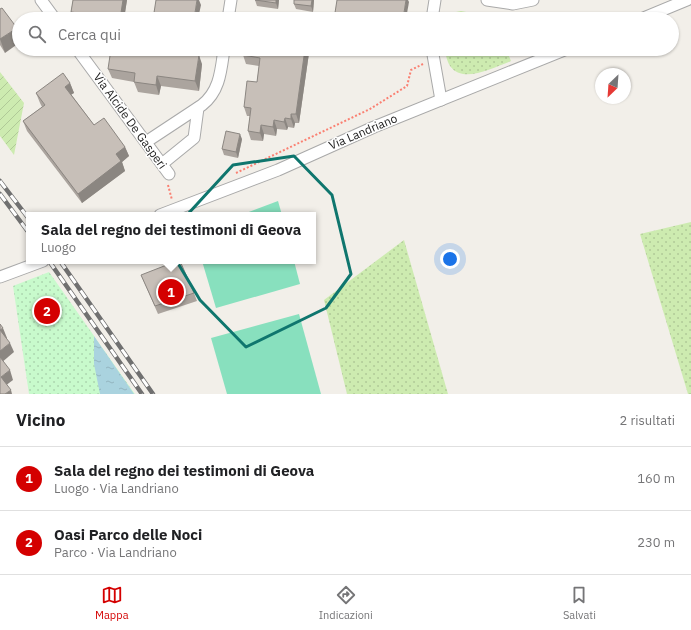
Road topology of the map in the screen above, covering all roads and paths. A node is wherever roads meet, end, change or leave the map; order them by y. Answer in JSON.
{"nodes":[{"id":1,"x":41,"y":0,"type":"edge"},
{"id":2,"x":231,"y":0,"type":"edge"},
{"id":3,"x":435,"y":0,"type":"edge"},
{"id":4,"x":487,"y":0,"type":"edge"},
{"id":5,"x":533,"y":0,"type":"edge"},
{"id":6,"x":687,"y":0,"type":"edge"},
{"id":7,"x":50,"y":12,"type":"edge"},
{"id":8,"x":229,"y":12,"type":"edge"},
{"id":9,"x":433,"y":12,"type":"edge"},
{"id":10,"x":658,"y":12,"type":"edge"},
{"id":11,"x":82,"y":56,"type":"edge"},
{"id":12,"x":223,"y":56,"type":"edge"},
{"id":13,"x":429,"y":56,"type":"edge"},
{"id":14,"x":432,"y":56,"type":"edge"},
{"id":15,"x":550,"y":56,"type":"edge"},
{"id":16,"x":441,"y":100,"type":"junction"},
{"id":17,"x":198,"y":108,"type":"junction"},
{"id":18,"x":146,"y":142,"type":"junction"},
{"id":19,"x":162,"y":164,"type":"junction"},
{"id":20,"x":169,"y":174,"type":"joint"},
{"id":21,"x":229,"y":176,"type":"dead end"},
{"id":22,"x":173,"y":204,"type":"dead end"},
{"id":23,"x":168,"y":212,"type":"edge"},
{"id":24,"x":35,"y":264,"type":"edge"},
{"id":25,"x":0,"y":277,"type":"edge"}],
"edges":[{"from":1,"to":7,"type":"street"},
{"from":2,"to":8,"type":"street"},
{"from":3,"to":9,"type":"street"},
{"from":4,"to":5,"type":"street"},
{"from":6,"to":10,"type":"street"},
{"from":11,"to":18,"type":"street","name":"Via Alcide De Gasperi"},
{"from":12,"to":17,"type":"street"},
{"from":13,"to":21,"type":"path"},
{"from":14,"to":16,"type":"street"},
{"from":15,"to":16,"type":"street","name":"Via Landriano"},
{"from":16,"to":23,"type":"street","name":"Via Landriano"},
{"from":17,"to":18,"type":"street"},
{"from":17,"to":19,"type":"street"},
{"from":18,"to":19,"type":"street","name":"Via Alcide De Gasperi"},
{"from":19,"to":20,"type":"street","name":"Via Alcide De Gasperi"},
{"from":20,"to":22,"type":"path"},
{"from":24,"to":25,"type":"street"}]}
